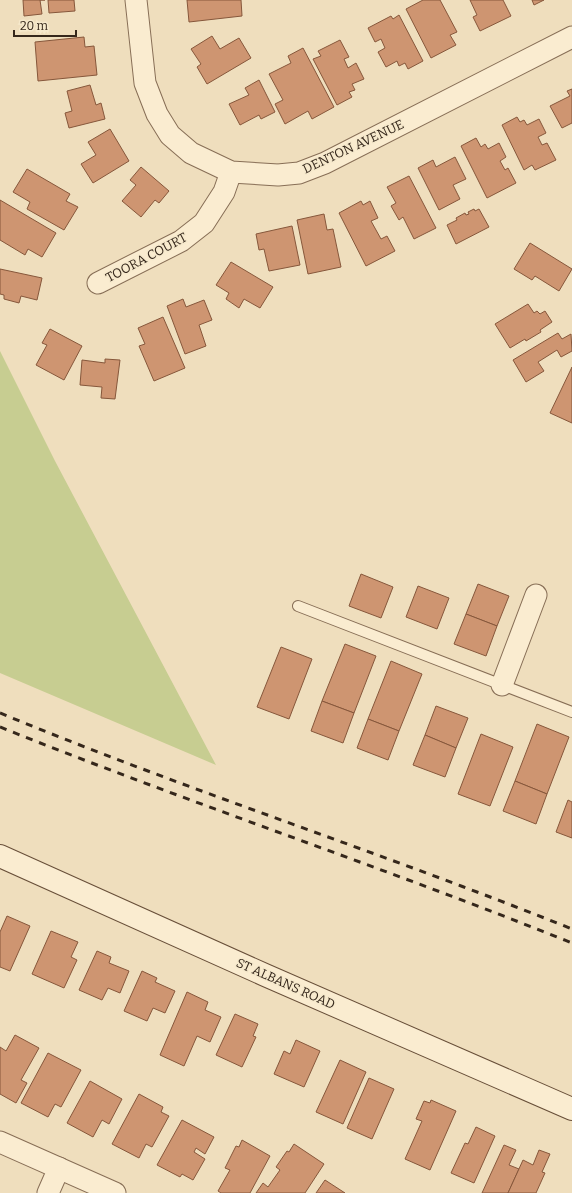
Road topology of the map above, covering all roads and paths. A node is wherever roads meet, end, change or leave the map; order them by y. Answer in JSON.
{"nodes":[{"id":1,"x":136,"y":0,"type":"edge"},
{"id":2,"x":572,"y":37,"type":"edge"},
{"id":3,"x":231,"y":172,"type":"junction"},
{"id":4,"x":98,"y":283,"type":"dead end"},
{"id":5,"x":536,"y":595,"type":"dead end"},
{"id":6,"x":298,"y":606,"type":"dead end"},
{"id":7,"x":502,"y":685,"type":"junction"},
{"id":8,"x":572,"y":712,"type":"edge"},
{"id":9,"x":0,"y":856,"type":"edge"},
{"id":10,"x":572,"y":1109,"type":"edge"},
{"id":11,"x":0,"y":1142,"type":"edge"},
{"id":12,"x":59,"y":1168,"type":"junction"},
{"id":13,"x":48,"y":1193,"type":"edge"},
{"id":14,"x":115,"y":1193,"type":"edge"}],
"edges":[{"from":1,"to":3,"type":"street","name":"DENTON AVENUE"},
{"from":2,"to":3,"type":"street","name":"DENTON AVENUE"},
{"from":3,"to":4,"type":"street","name":"TOORA COURT"},
{"from":5,"to":7,"type":"street"},
{"from":6,"to":7,"type":"lane"},
{"from":7,"to":8,"type":"lane"},
{"from":9,"to":10,"type":"main road","name":"ST ALBANS ROAD"},
{"from":11,"to":12,"type":"street"},
{"from":12,"to":13,"type":"street"},
{"from":12,"to":14,"type":"street"}]}
